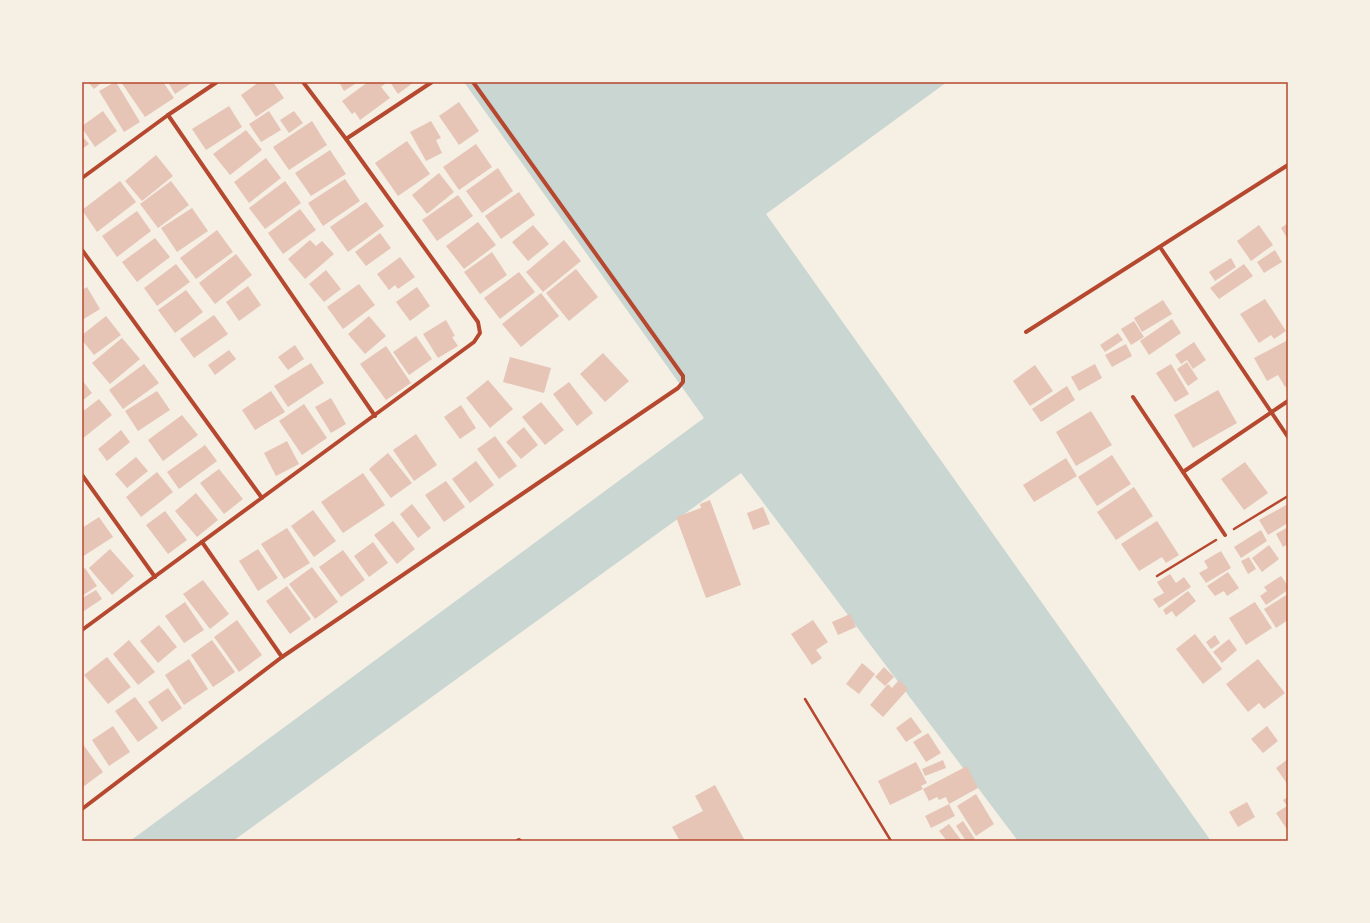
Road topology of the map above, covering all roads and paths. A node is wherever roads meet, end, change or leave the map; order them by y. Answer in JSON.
{"nodes":[{"id":1,"x":217,"y":82,"type":"edge"},
{"id":2,"x":303,"y":82,"type":"edge"},
{"id":3,"x":432,"y":82,"type":"edge"},
{"id":4,"x":473,"y":82,"type":"edge"},
{"id":5,"x":168,"y":115,"type":"junction"},
{"id":6,"x":346,"y":139,"type":"junction"},
{"id":7,"x":1288,"y":165,"type":"edge"},
{"id":8,"x":82,"y":178,"type":"edge"},
{"id":9,"x":1160,"y":247,"type":"junction"},
{"id":10,"x":82,"y":250,"type":"edge"},
{"id":11,"x":1026,"y":332,"type":"dead end"},
{"id":12,"x":1133,"y":397,"type":"dead end"},
{"id":13,"x":1288,"y":401,"type":"edge"},
{"id":14,"x":1272,"y":413,"type":"junction"},
{"id":15,"x":375,"y":416,"type":"junction"},
{"id":16,"x":1288,"y":437,"type":"edge"},
{"id":17,"x":1183,"y":472,"type":"junction"},
{"id":18,"x":82,"y":475,"type":"edge"},
{"id":19,"x":262,"y":498,"type":"junction"},
{"id":20,"x":1226,"y":535,"type":"dead end"},
{"id":21,"x":202,"y":542,"type":"junction"},
{"id":22,"x":155,"y":576,"type":"junction"},
{"id":23,"x":82,"y":630,"type":"edge"},
{"id":24,"x":282,"y":657,"type":"junction"},
{"id":25,"x":805,"y":700,"type":"dead end"},
{"id":26,"x":82,"y":809,"type":"edge"},
{"id":27,"x":516,"y":841,"type":"edge"},
{"id":28,"x":520,"y":841,"type":"edge"},
{"id":29,"x":890,"y":841,"type":"edge"}],
"edges":[{"from":1,"to":5,"type":"street"},
{"from":2,"to":6,"type":"street"},
{"from":3,"to":6,"type":"street"},
{"from":4,"to":24,"type":"street"},
{"from":5,"to":8,"type":"street"},
{"from":5,"to":15,"type":"street"},
{"from":6,"to":15,"type":"street"},
{"from":7,"to":9,"type":"street"},
{"from":9,"to":11,"type":"street"},
{"from":9,"to":14,"type":"street"},
{"from":10,"to":19,"type":"street"},
{"from":12,"to":17,"type":"street"},
{"from":13,"to":14,"type":"street"},
{"from":14,"to":16,"type":"street"},
{"from":14,"to":17,"type":"street"},
{"from":15,"to":19,"type":"street"},
{"from":17,"to":20,"type":"street"},
{"from":18,"to":22,"type":"street"},
{"from":19,"to":21,"type":"street"},
{"from":21,"to":22,"type":"street"},
{"from":21,"to":24,"type":"street"},
{"from":22,"to":23,"type":"street"},
{"from":24,"to":26,"type":"street"},
{"from":25,"to":29,"type":"path"},
{"from":27,"to":28,"type":"street"}]}
